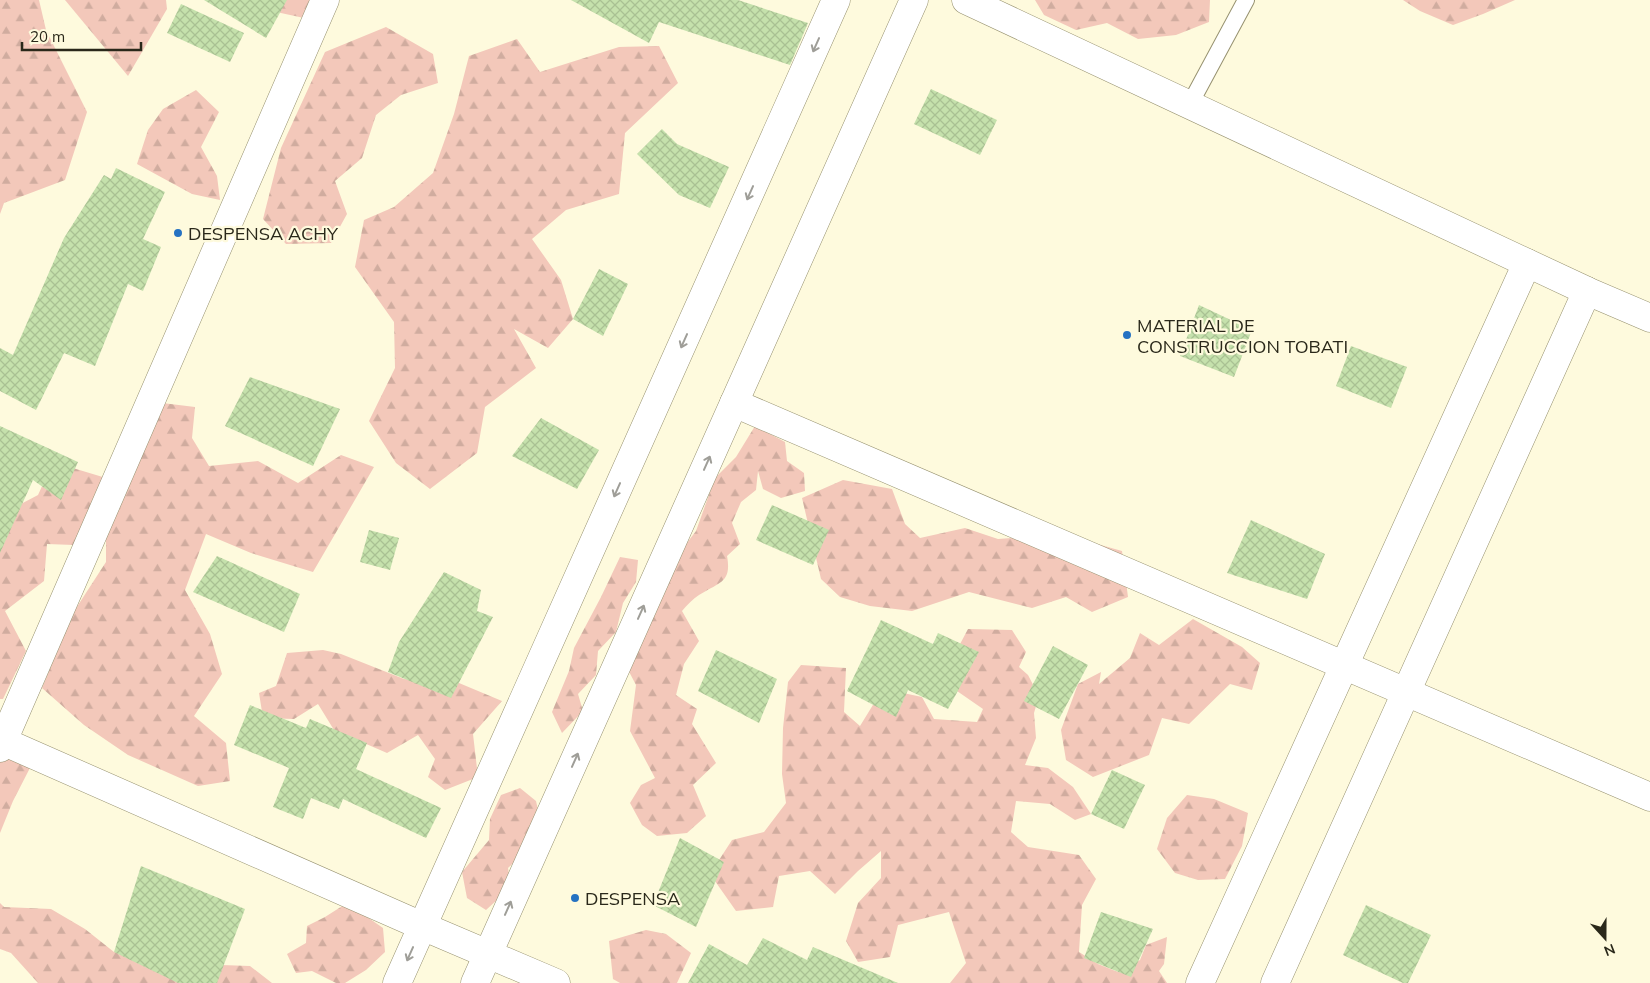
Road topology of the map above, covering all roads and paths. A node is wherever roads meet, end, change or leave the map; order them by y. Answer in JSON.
{"nodes":[{"id":1,"x":325,"y":0,"type":"edge"},
{"id":2,"x":836,"y":0,"type":"edge"},
{"id":3,"x":914,"y":0,"type":"edge"},
{"id":4,"x":966,"y":0,"type":"edge"},
{"id":5,"x":1246,"y":0,"type":"edge"},
{"id":6,"x":1190,"y":104,"type":"junction"},
{"id":7,"x":1527,"y":263,"type":"junction"},
{"id":8,"x":1587,"y":291,"type":"junction"},
{"id":9,"x":1650,"y":318,"type":"edge"},
{"id":10,"x":734,"y":403,"type":"junction"},
{"id":11,"x":1344,"y":665,"type":"junction"},
{"id":12,"x":1406,"y":692,"type":"junction"},
{"id":13,"x":1,"y":743,"type":"edge"},
{"id":14,"x":1650,"y":797,"type":"edge"},
{"id":15,"x":422,"y":926,"type":"junction"},
{"id":16,"x":488,"y":953,"type":"junction"},
{"id":17,"x":397,"y":983,"type":"edge"},
{"id":18,"x":475,"y":983,"type":"edge"},
{"id":19,"x":556,"y":983,"type":"edge"},
{"id":20,"x":1200,"y":983,"type":"edge"},
{"id":21,"x":1275,"y":983,"type":"edge"}],
"edges":[{"from":1,"to":13,"type":"street"},
{"from":2,"to":15,"type":"street","one_way":true},
{"from":3,"to":10,"type":"street"},
{"from":4,"to":6,"type":"street"},
{"from":5,"to":6,"type":"lane"},
{"from":6,"to":7,"type":"street"},
{"from":7,"to":8,"type":"street"},
{"from":7,"to":11,"type":"street"},
{"from":8,"to":9,"type":"street"},
{"from":8,"to":12,"type":"street"},
{"from":10,"to":11,"type":"street"},
{"from":16,"to":10,"type":"street","one_way":true},
{"from":11,"to":12,"type":"street"},
{"from":11,"to":20,"type":"street"},
{"from":12,"to":14,"type":"street"},
{"from":12,"to":21,"type":"street"},
{"from":13,"to":15,"type":"street"},
{"from":15,"to":16,"type":"street"},
{"from":15,"to":17,"type":"street","one_way":true},
{"from":16,"to":18,"type":"street"},
{"from":16,"to":19,"type":"street"}]}
